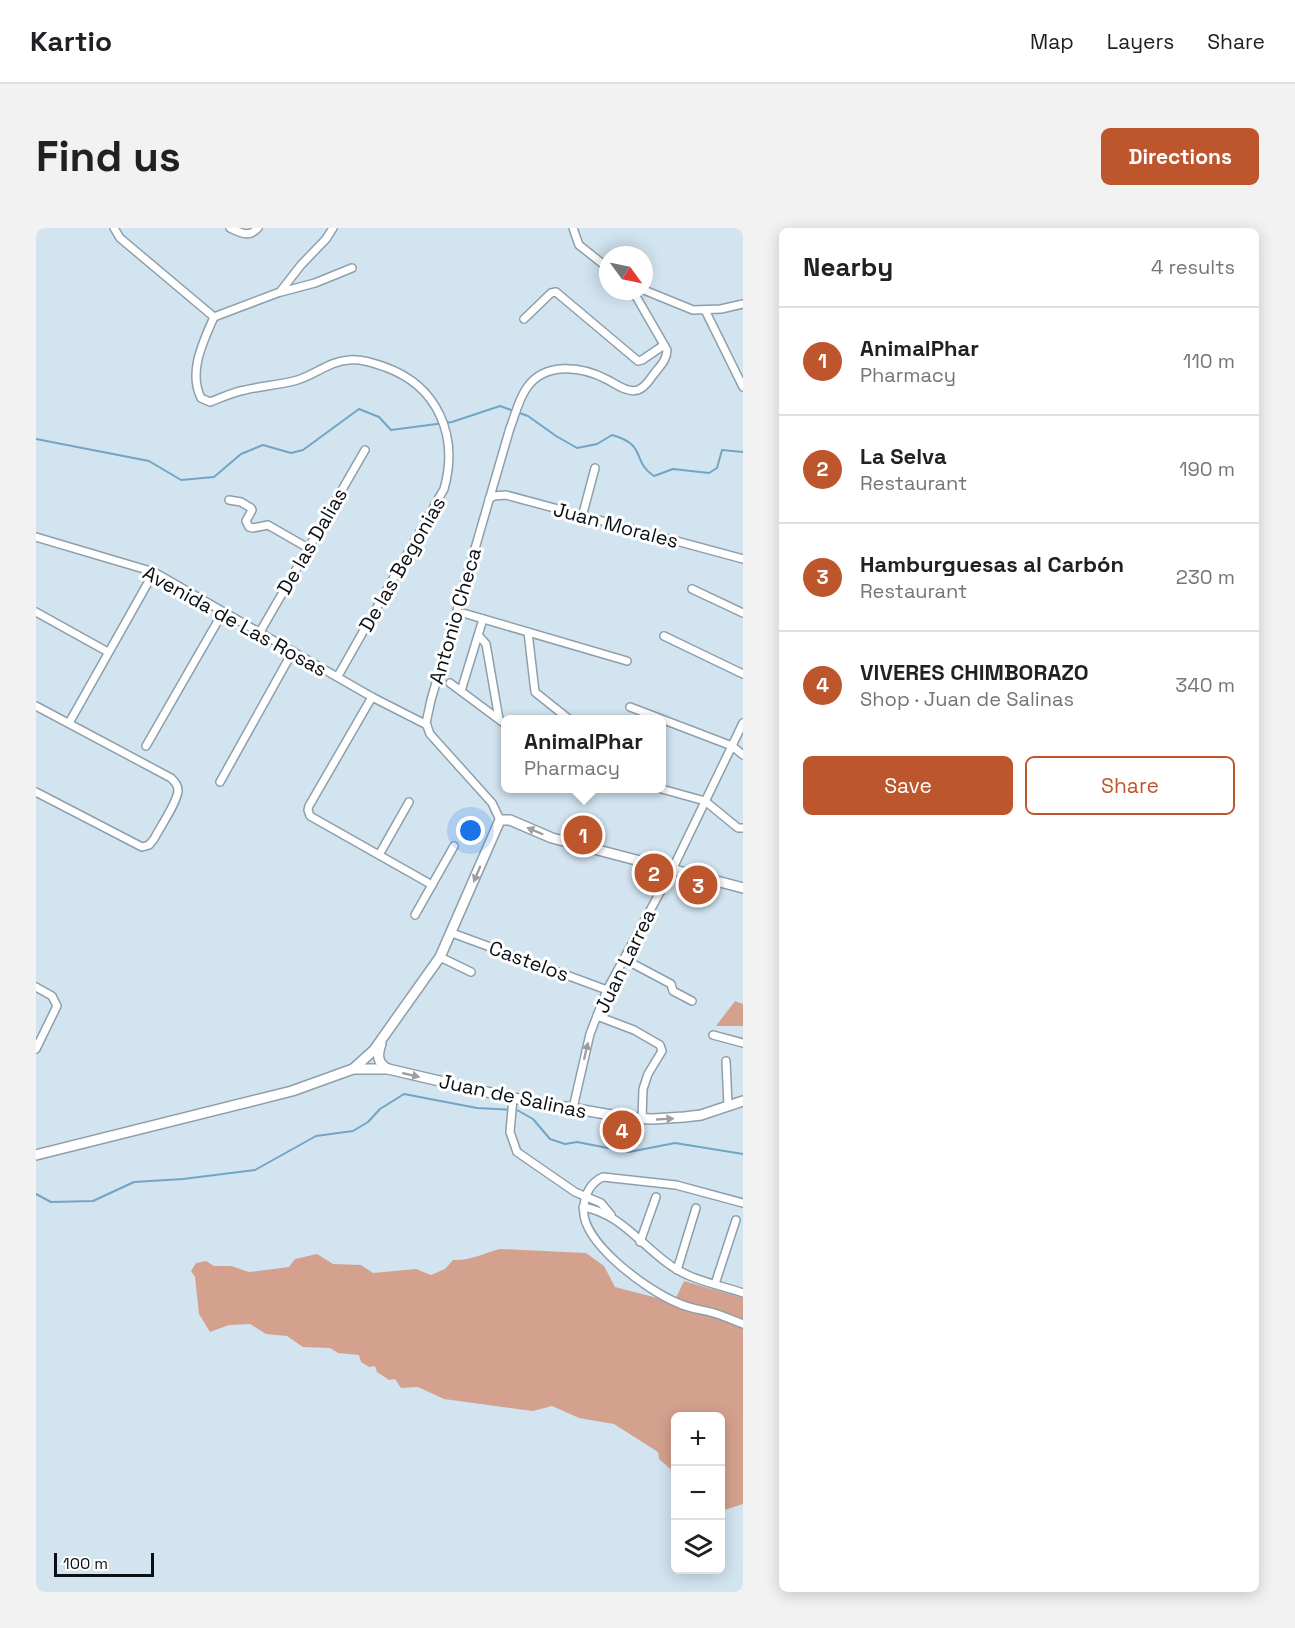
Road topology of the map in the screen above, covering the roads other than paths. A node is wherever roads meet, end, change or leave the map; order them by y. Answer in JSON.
{"nodes":[{"id":1,"x":114,"y":228,"type":"edge"},
{"id":2,"x":230,"y":228,"type":"edge"},
{"id":3,"x":258,"y":228,"type":"edge"},
{"id":4,"x":333,"y":228,"type":"edge"},
{"id":5,"x":573,"y":228,"type":"edge"},
{"id":6,"x":599,"y":261,"type":"edge"},
{"id":7,"x":352,"y":268,"type":"dead end"},
{"id":8,"x":280,"y":292,"type":"junction"},
{"id":9,"x":653,"y":294,"type":"edge"},
{"id":10,"x":638,"y":300,"type":"edge"},
{"id":11,"x":743,"y":304,"type":"edge"},
{"id":12,"x":705,"y":310,"type":"junction"},
{"id":13,"x":214,"y":317,"type":"junction"},
{"id":14,"x":524,"y":319,"type":"dead end"},
{"id":15,"x":664,"y":345,"type":"junction"},
{"id":16,"x":743,"y":387,"type":"edge"},
{"id":17,"x":364,"y":450,"type":"dead end"},
{"id":18,"x":595,"y":468,"type":"dead end"},
{"id":19,"x":489,"y":499,"type":"junction"},
{"id":20,"x":228,"y":500,"type":"dead end"},
{"id":21,"x":582,"y":517,"type":"junction"},
{"id":22,"x":36,"y":537,"type":"edge"},
{"id":23,"x":308,"y":548,"type":"junction"},
{"id":24,"x":743,"y":559,"type":"edge"},
{"id":25,"x":154,"y":572,"type":"junction"},
{"id":26,"x":692,"y":589,"type":"dead end"},
{"id":27,"x":36,"y":612,"type":"edge"},
{"id":28,"x":223,"y":612,"type":"junction"},
{"id":29,"x":743,"y":613,"type":"edge"},
{"id":30,"x":463,"y":614,"type":"dead end"},
{"id":31,"x":483,"y":619,"type":"junction"},
{"id":32,"x":260,"y":632,"type":"junction"},
{"id":33,"x":528,"y":632,"type":"junction"},
{"id":34,"x":478,"y":636,"type":"junction"},
{"id":35,"x":664,"y":636,"type":"dead end"},
{"id":36,"x":293,"y":651,"type":"junction"},
{"id":37,"x":108,"y":652,"type":"junction"},
{"id":38,"x":627,"y":661,"type":"dead end"},
{"id":39,"x":438,"y":672,"type":"junction"},
{"id":40,"x":743,"y":674,"type":"edge"},
{"id":41,"x":338,"y":676,"type":"junction"},
{"id":42,"x":461,"y":691,"type":"junction"},
{"id":43,"x":372,"y":697,"type":"junction"},
{"id":44,"x":36,"y":706,"type":"edge"},
{"id":45,"x":630,"y":707,"type":"dead end"},
{"id":46,"x":564,"y":715,"type":"edge"},
{"id":47,"x":651,"y":715,"type":"edge"},
{"id":48,"x":501,"y":717,"type":"edge"},
{"id":49,"x":501,"y":721,"type":"edge"},
{"id":50,"x":666,"y":721,"type":"edge"},
{"id":51,"x":69,"y":723,"type":"junction"},
{"id":52,"x":743,"y":723,"type":"edge"},
{"id":53,"x":427,"y":725,"type":"junction"},
{"id":54,"x":146,"y":746,"type":"dead end"},
{"id":55,"x":732,"y":746,"type":"junction"},
{"id":56,"x":743,"y":754,"type":"edge"},
{"id":57,"x":220,"y":782,"type":"dead end"},
{"id":58,"x":666,"y":791,"type":"edge"},
{"id":59,"x":36,"y":792,"type":"edge"},
{"id":60,"x":705,"y":801,"type":"junction"},
{"id":61,"x":409,"y":802,"type":"dead end"},
{"id":62,"x":500,"y":820,"type":"junction"},
{"id":63,"x":743,"y":828,"type":"edge"},
{"id":64,"x":454,"y":846,"type":"dead end"},
{"id":65,"x":378,"y":855,"type":"junction"},
{"id":66,"x":672,"y":870,"type":"junction"},
{"id":67,"x":432,"y":885,"type":"junction"},
{"id":68,"x":743,"y":888,"type":"edge"},
{"id":69,"x":415,"y":915,"type":"dead end"},
{"id":70,"x":452,"y":933,"type":"junction"},
{"id":71,"x":440,"y":957,"type":"junction"},
{"id":72,"x":624,"y":959,"type":"junction"},
{"id":73,"x":471,"y":972,"type":"dead end"},
{"id":74,"x":36,"y":987,"type":"edge"},
{"id":75,"x":607,"y":990,"type":"junction"},
{"id":76,"x":692,"y":1001,"type":"dead end"},
{"id":77,"x":597,"y":1016,"type":"junction"},
{"id":78,"x":713,"y":1035,"type":"dead end"},
{"id":79,"x":384,"y":1036,"type":"junction"},
{"id":80,"x":743,"y":1043,"type":"edge"},
{"id":81,"x":36,"y":1049,"type":"edge"},
{"id":82,"x":726,"y":1062,"type":"dead end"},
{"id":83,"x":353,"y":1069,"type":"junction"},
{"id":84,"x":388,"y":1069,"type":"junction"},
{"id":85,"x":513,"y":1098,"type":"junction"},
{"id":86,"x":743,"y":1101,"type":"edge"},
{"id":87,"x":728,"y":1106,"type":"junction"},
{"id":88,"x":573,"y":1108,"type":"junction"},
{"id":89,"x":642,"y":1119,"type":"junction"},
{"id":90,"x":36,"y":1155,"type":"edge"},
{"id":91,"x":585,"y":1197,"type":"junction"},
{"id":92,"x":656,"y":1197,"type":"dead end"},
{"id":93,"x":743,"y":1203,"type":"edge"},
{"id":94,"x":583,"y":1207,"type":"junction"},
{"id":95,"x":696,"y":1208,"type":"dead end"},
{"id":96,"x":613,"y":1217,"type":"junction"},
{"id":97,"x":735,"y":1220,"type":"dead end"},
{"id":98,"x":640,"y":1242,"type":"junction"},
{"id":99,"x":677,"y":1270,"type":"junction"},
{"id":100,"x":715,"y":1284,"type":"junction"},
{"id":101,"x":743,"y":1293,"type":"edge"},
{"id":102,"x":743,"y":1324,"type":"edge"}],
"edges":[{"from":1,"to":13,"type":"street"},
{"from":2,"to":3,"type":"street"},
{"from":4,"to":8,"type":"street"},
{"from":5,"to":6,"type":"street"},
{"from":7,"to":8,"type":"street"},
{"from":8,"to":13,"type":"street"},
{"from":9,"to":12,"type":"street"},
{"from":10,"to":15,"type":"street"},
{"from":11,"to":12,"type":"street"},
{"from":12,"to":16,"type":"street"},
{"from":13,"to":41,"type":"street","name":"De las Begonias"},
{"from":14,"to":15,"type":"street"},
{"from":15,"to":19,"type":"street","name":"Antonio Checa"},
{"from":17,"to":23,"type":"street","name":"De las Dalias"},
{"from":18,"to":21,"type":"street"},
{"from":19,"to":21,"type":"street","name":"Juan Morales"},
{"from":19,"to":39,"type":"street","name":"Antonio Checa"},
{"from":20,"to":23,"type":"street"},
{"from":21,"to":24,"type":"street","name":"Juan Morales"},
{"from":22,"to":25,"type":"street","name":"Avenida de Las Rosas"},
{"from":23,"to":32,"type":"street","name":"De las Dalias"},
{"from":25,"to":28,"type":"street","name":"Avenida de Las Rosas"},
{"from":25,"to":37,"type":"street"},
{"from":26,"to":29,"type":"street"},
{"from":27,"to":37,"type":"street"},
{"from":28,"to":32,"type":"street","name":"Avenida de Las Rosas"},
{"from":28,"to":54,"type":"street"},
{"from":30,"to":31,"type":"street"},
{"from":31,"to":33,"type":"street"},
{"from":31,"to":34,"type":"street"},
{"from":32,"to":36,"type":"street","name":"Avenida de Las Rosas"},
{"from":33,"to":38,"type":"street"},
{"from":33,"to":46,"type":"street"},
{"from":34,"to":42,"type":"street"},
{"from":34,"to":48,"type":"street"},
{"from":35,"to":40,"type":"street"},
{"from":36,"to":41,"type":"street","name":"Avenida de Las Rosas"},
{"from":36,"to":57,"type":"street"},
{"from":37,"to":51,"type":"street"},
{"from":39,"to":42,"type":"street"},
{"from":39,"to":53,"type":"street","name":"Antonio Checa"},
{"from":41,"to":43,"type":"street","name":"Avenida de Las Rosas"},
{"from":42,"to":49,"type":"street"},
{"from":43,"to":53,"type":"street","name":"Avenida de Las Rosas"},
{"from":43,"to":65,"type":"street"},
{"from":44,"to":51,"type":"street"},
{"from":45,"to":47,"type":"street"},
{"from":50,"to":55,"type":"street"},
{"from":51,"to":59,"type":"street"},
{"from":52,"to":55,"type":"street","name":"Juan Larrea"},
{"from":53,"to":62,"type":"street"},
{"from":55,"to":56,"type":"street"},
{"from":55,"to":60,"type":"street","name":"Juan Larrea"},
{"from":58,"to":60,"type":"street"},
{"from":60,"to":63,"type":"street"},
{"from":60,"to":66,"type":"street","name":"Juan Larrea"},
{"from":61,"to":65,"type":"street"},
{"from":66,"to":62,"type":"street","one_way":true},
{"from":62,"to":70,"type":"street","one_way":true},
{"from":64,"to":67,"type":"street"},
{"from":65,"to":67,"type":"street"},
{"from":66,"to":68,"type":"street"},
{"from":66,"to":72,"type":"street","name":"Juan Larrea"},
{"from":67,"to":69,"type":"street"},
{"from":70,"to":71,"type":"street"},
{"from":70,"to":75,"type":"street","name":"Castelos"},
{"from":71,"to":73,"type":"street"},
{"from":71,"to":79,"type":"street"},
{"from":72,"to":75,"type":"street","name":"Juan Larrea"},
{"from":72,"to":76,"type":"street"},
{"from":74,"to":81,"type":"street"},
{"from":75,"to":77,"type":"street","name":"Juan Larrea"},
{"from":88,"to":77,"type":"street","name":"Juan Larrea","one_way":true},
{"from":77,"to":89,"type":"street"},
{"from":78,"to":80,"type":"street"},
{"from":79,"to":83,"type":"street","name":"Juan de Salinas"},
{"from":79,"to":84,"type":"street"},
{"from":82,"to":87,"type":"street"},
{"from":83,"to":84,"type":"street","name":"Juan de Salinas"},
{"from":83,"to":90,"type":"street","name":"Juan de Salinas"},
{"from":84,"to":85,"type":"street","name":"Juan de Salinas","one_way":true},
{"from":85,"to":88,"type":"street","name":"Juan de Salinas"},
{"from":85,"to":91,"type":"street"},
{"from":86,"to":87,"type":"street","name":"Juan de Salinas"},
{"from":89,"to":87,"type":"street","name":"Juan de Salinas","one_way":true},
{"from":88,"to":89,"type":"street","name":"Juan de Salinas"},
{"from":91,"to":93,"type":"street"},
{"from":91,"to":94,"type":"street"},
{"from":91,"to":96,"type":"street"},
{"from":92,"to":98,"type":"street"},
{"from":94,"to":96,"type":"street"},
{"from":94,"to":102,"type":"street"},
{"from":95,"to":99,"type":"street"},
{"from":96,"to":98,"type":"street"},
{"from":97,"to":100,"type":"street"},
{"from":98,"to":99,"type":"street"},
{"from":99,"to":100,"type":"street"},
{"from":100,"to":101,"type":"street"}]}
